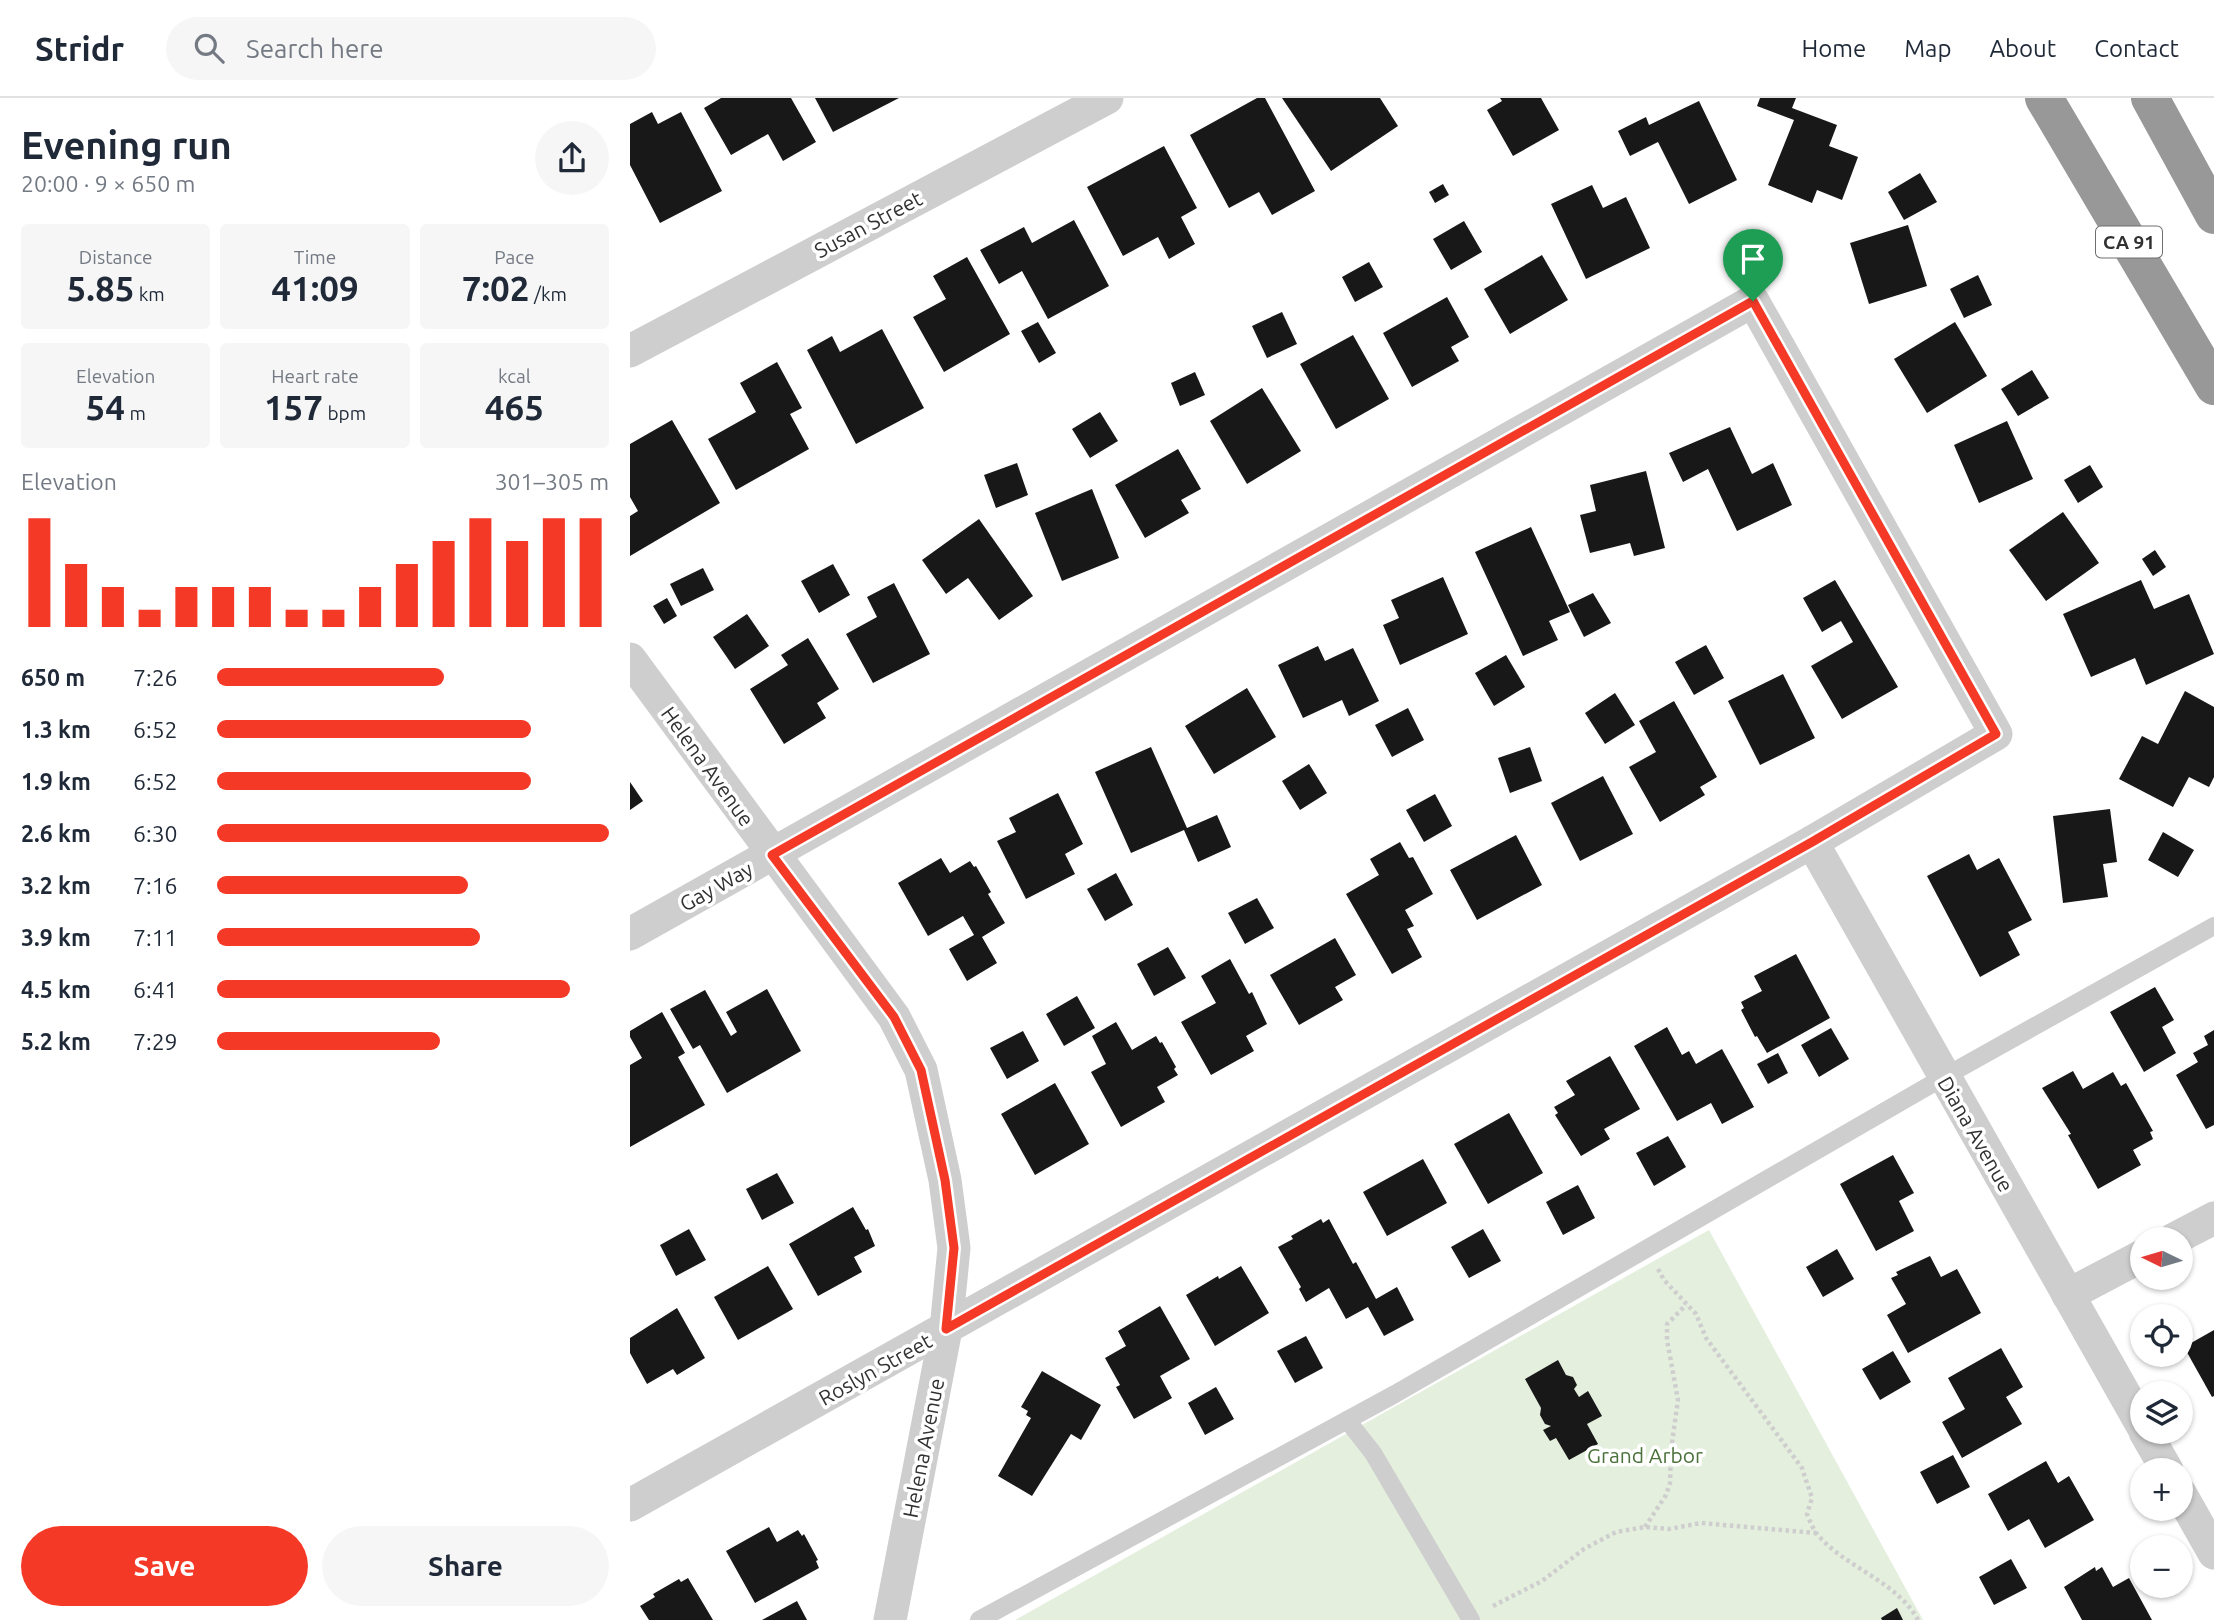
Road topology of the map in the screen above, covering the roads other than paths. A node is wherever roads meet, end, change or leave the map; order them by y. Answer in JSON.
{"nodes":[{"id":1,"x":1107,"y":98,"type":"edge"},
{"id":2,"x":2044,"y":98,"type":"edge"},
{"id":3,"x":2150,"y":98,"type":"edge"},
{"id":4,"x":2214,"y":215,"type":"edge"},
{"id":5,"x":630,"y":351,"type":"edge"},
{"id":6,"x":2214,"y":386,"type":"edge"},
{"id":7,"x":630,"y":659,"type":"edge"},
{"id":8,"x":1996,"y":734,"type":"joint"},
{"id":9,"x":1812,"y":842,"type":"junction"},
{"id":10,"x":772,"y":855,"type":"junction"},
{"id":11,"x":2214,"y":926,"type":"edge"},
{"id":12,"x":630,"y":934,"type":"edge"},
{"id":13,"x":1944,"y":1077,"type":"junction"},
{"id":14,"x":2214,"y":1218,"type":"edge"},
{"id":15,"x":2193,"y":1229,"type":"edge"},
{"id":16,"x":2130,"y":1262,"type":"edge"},
{"id":17,"x":2068,"y":1295,"type":"junction"},
{"id":18,"x":946,"y":1329,"type":"junction"},
{"id":19,"x":2130,"y":1404,"type":"edge"},
{"id":20,"x":1347,"y":1420,"type":"junction"},
{"id":21,"x":630,"y":1505,"type":"edge"},
{"id":22,"x":2193,"y":1516,"type":"edge"},
{"id":23,"x":2214,"y":1553,"type":"edge"},
{"id":24,"x":890,"y":1620,"type":"edge"},
{"id":25,"x":979,"y":1620,"type":"edge"},
{"id":26,"x":1471,"y":1620,"type":"edge"}],
"edges":[{"from":1,"to":5,"type":"street","name":"Susan Street"},
{"from":2,"to":6,"type":"highway","number":"CA 91"},
{"from":3,"to":4,"type":"highway"},
{"from":7,"to":10,"type":"street","name":"Helena Avenue"},
{"from":8,"to":9,"type":"street","name":"Roslyn Street"},
{"from":8,"to":10,"type":"street","name":"Gay Way"},
{"from":9,"to":13,"type":"street","name":"Diana Avenue"},
{"from":9,"to":18,"type":"street","name":"Roslyn Street"},
{"from":10,"to":12,"type":"street","name":"Gay Way"},
{"from":10,"to":18,"type":"street","name":"Helena Avenue"},
{"from":11,"to":13,"type":"lane"},
{"from":13,"to":17,"type":"street","name":"Diana Avenue"},
{"from":13,"to":20,"type":"lane"},
{"from":14,"to":15,"type":"street"},
{"from":16,"to":17,"type":"street"},
{"from":17,"to":19,"type":"street","name":"Diana Avenue"},
{"from":18,"to":21,"type":"street","name":"Roslyn Street"},
{"from":18,"to":24,"type":"street","name":"Helena Avenue"},
{"from":20,"to":25,"type":"lane"},
{"from":20,"to":26,"type":"lane"},
{"from":22,"to":23,"type":"street"}]}
